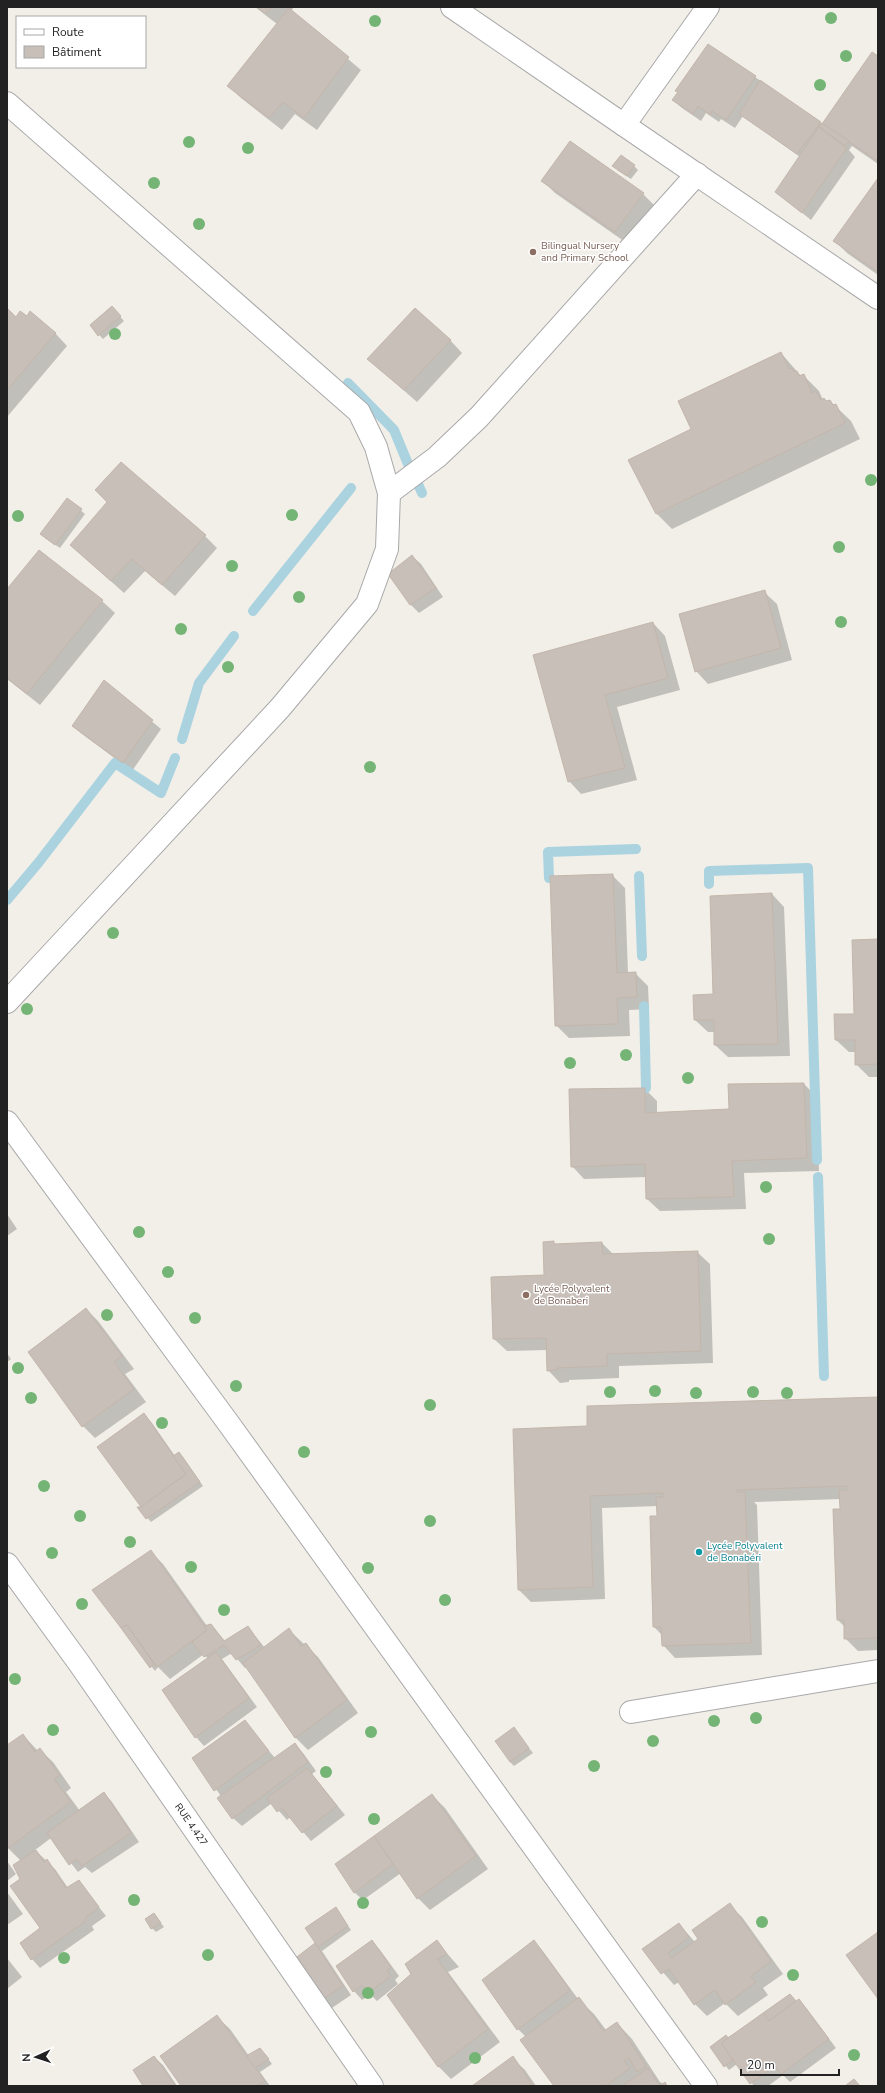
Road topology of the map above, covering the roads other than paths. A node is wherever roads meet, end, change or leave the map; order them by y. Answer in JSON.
{"nodes":[{"id":1,"x":452,"y":7,"type":"edge"},
{"id":2,"x":708,"y":7,"type":"edge"},
{"id":3,"x":7,"y":103,"type":"edge"},
{"id":4,"x":624,"y":125,"type":"junction"},
{"id":5,"x":697,"y":174,"type":"junction"},
{"id":6,"x":878,"y":298,"type":"edge"},
{"id":7,"x":389,"y":493,"type":"junction"},
{"id":8,"x":7,"y":1002,"type":"edge"},
{"id":9,"x":7,"y":1122,"type":"edge"},
{"id":10,"x":7,"y":1564,"type":"edge"},
{"id":11,"x":878,"y":1671,"type":"edge"},
{"id":12,"x":631,"y":1712,"type":"dead end"},
{"id":13,"x":372,"y":2086,"type":"edge"},
{"id":14,"x":706,"y":2086,"type":"edge"}],
"edges":[{"from":1,"to":4,"type":"street"},
{"from":2,"to":4,"type":"street"},
{"from":3,"to":7,"type":"street"},
{"from":4,"to":5,"type":"street"},
{"from":5,"to":6,"type":"street"},
{"from":5,"to":7,"type":"street"},
{"from":7,"to":8,"type":"street"},
{"from":9,"to":14,"type":"street"},
{"from":10,"to":13,"type":"street","name":"RUE 4.427"},
{"from":11,"to":12,"type":"street"}]}
